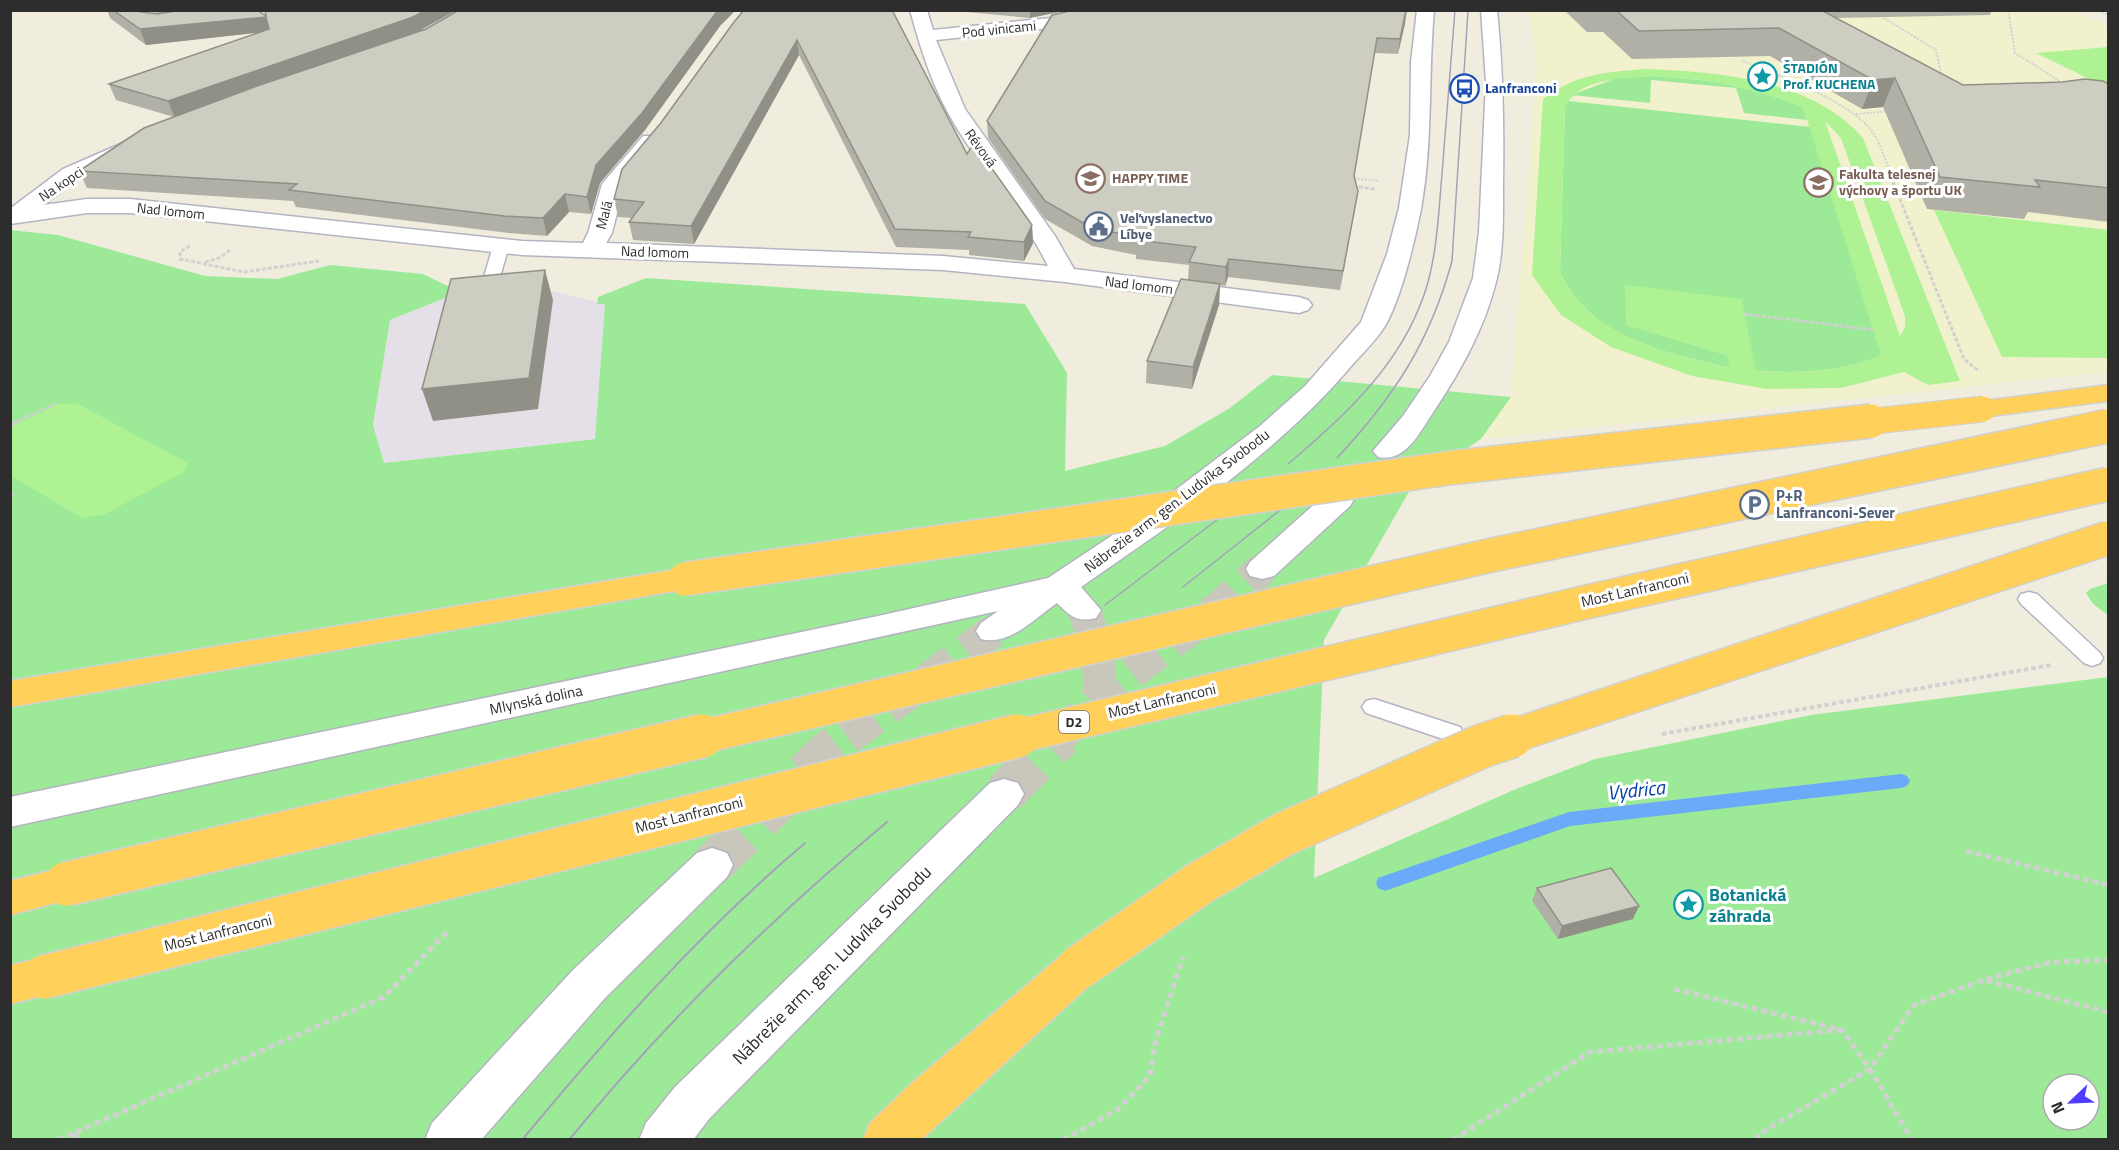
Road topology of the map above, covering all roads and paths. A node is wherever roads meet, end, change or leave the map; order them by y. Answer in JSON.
{"nodes":[{"id":1,"x":918,"y":10,"type":"edge"},
{"id":2,"x":1108,"y":10,"type":"edge"},
{"id":3,"x":1426,"y":10,"type":"edge"},
{"id":4,"x":1489,"y":10,"type":"edge"},
{"id":5,"x":2008,"y":10,"type":"edge"},
{"id":6,"x":2099,"y":10,"type":"edge"},
{"id":7,"x":2109,"y":15,"type":"edge"},
{"id":8,"x":1884,"y":18,"type":"dead end"},
{"id":9,"x":925,"y":36,"type":"junction"},
{"id":10,"x":1743,"y":61,"type":"edge"},
{"id":11,"x":1944,"y":84,"type":"edge"},
{"id":12,"x":2070,"y":87,"type":"edge"},
{"id":13,"x":1902,"y":110,"type":"edge"},
{"id":14,"x":1856,"y":114,"type":"junction"},
{"id":15,"x":661,"y":126,"type":"edge"},
{"id":16,"x":144,"y":139,"type":"edge"},
{"id":17,"x":1348,"y":178,"type":"edge"},
{"id":18,"x":1380,"y":181,"type":"dead end"},
{"id":19,"x":1348,"y":185,"type":"edge"},
{"id":20,"x":1380,"y":189,"type":"dead end"},
{"id":21,"x":13,"y":217,"type":"edge"},
{"id":22,"x":231,"y":244,"type":"dead end"},
{"id":23,"x":190,"y":246,"type":"dead end"},
{"id":24,"x":501,"y":246,"type":"junction"},
{"id":25,"x":590,"y":250,"type":"junction"},
{"id":26,"x":326,"y":260,"type":"dead end"},
{"id":27,"x":204,"y":262,"type":"junction"},
{"id":28,"x":1065,"y":275,"type":"junction"},
{"id":29,"x":1259,"y":278,"type":"edge"},
{"id":30,"x":1104,"y":280,"type":"junction"},
{"id":31,"x":484,"y":301,"type":"edge"},
{"id":32,"x":1299,"y":305,"type":"dead end"},
{"id":33,"x":1744,"y":314,"type":"dead end"},
{"id":34,"x":1874,"y":330,"type":"dead end"},
{"id":35,"x":1980,"y":372,"type":"dead end"},
{"id":36,"x":2109,"y":393,"type":"edge"},
{"id":37,"x":55,"y":404,"type":"dead end"},
{"id":38,"x":10,"y":424,"type":"edge"},
{"id":39,"x":2109,"y":426,"type":"edge"},
{"id":40,"x":1389,"y":451,"type":"dead end"},
{"id":41,"x":2109,"y":484,"type":"edge"},
{"id":42,"x":10,"y":493,"type":"edge"},
{"id":43,"x":17,"y":498,"type":"dead end"},
{"id":44,"x":1339,"y":500,"type":"dead end"},
{"id":45,"x":2109,"y":538,"type":"edge"},
{"id":46,"x":1262,"y":569,"type":"tunnel mouth"},
{"id":47,"x":1060,"y":586,"type":"junction"},
{"id":48,"x":2029,"y":599,"type":"dead end"},
{"id":49,"x":1084,"y":610,"type":"tunnel mouth"},
{"id":50,"x":993,"y":631,"type":"tunnel mouth"},
{"id":51,"x":2092,"y":658,"type":"joint"},
{"id":52,"x":10,"y":694,"type":"edge"},
{"id":53,"x":1374,"y":707,"type":"dead end"},
{"id":54,"x":1452,"y":733,"type":"dead end"},
{"id":55,"x":1654,"y":735,"type":"dead end"},
{"id":56,"x":1004,"y":794,"type":"tunnel mouth"},
{"id":57,"x":10,"y":812,"type":"edge"},
{"id":58,"x":1966,"y":850,"type":"dead end"},
{"id":59,"x":712,"y":865,"type":"tunnel mouth"},
{"id":60,"x":2109,"y":885,"type":"edge"},
{"id":61,"x":10,"y":898,"type":"edge"},
{"id":62,"x":449,"y":930,"type":"dead end"},
{"id":63,"x":1183,"y":957,"type":"dead end"},
{"id":64,"x":2109,"y":960,"type":"edge"},
{"id":65,"x":1984,"y":980,"type":"junction"},
{"id":66,"x":27,"y":981,"type":"edge"},
{"id":67,"x":1674,"y":989,"type":"dead end"},
{"id":68,"x":2109,"y":1012,"type":"edge"},
{"id":69,"x":1842,"y":1030,"type":"junction"},
{"id":70,"x":1870,"y":1069,"type":"junction"},
{"id":71,"x":73,"y":1134,"type":"junction"},
{"id":72,"x":58,"y":1140,"type":"edge"},
{"id":73,"x":81,"y":1140,"type":"edge"},
{"id":74,"x":448,"y":1140,"type":"edge"},
{"id":75,"x":663,"y":1140,"type":"edge"},
{"id":76,"x":887,"y":1140,"type":"edge"},
{"id":77,"x":1063,"y":1140,"type":"edge"},
{"id":78,"x":1453,"y":1140,"type":"edge"},
{"id":79,"x":1756,"y":1140,"type":"edge"},
{"id":80,"x":1912,"y":1140,"type":"edge"}],
"edges":[{"from":1,"to":9,"type":"main road","name":"Révová"},
{"from":2,"to":9,"type":"main road","name":"Pod vinicami"},
{"from":3,"to":47,"type":"main road","name":"Nábrežie arm. gen. Ludvíka Svobodu"},
{"from":4,"to":40,"type":"main road"},
{"from":5,"to":12,"type":"path"},
{"from":6,"to":7,"type":"path"},
{"from":8,"to":11,"type":"path"},
{"from":9,"to":28,"type":"main road","name":"Révová"},
{"from":10,"to":14,"type":"path"},
{"from":13,"to":14,"type":"path"},
{"from":14,"to":35,"type":"path"},
{"from":15,"to":25,"type":"main road","name":"Malá"},
{"from":16,"to":21,"type":"main road","name":"Na kopci"},
{"from":17,"to":18,"type":"path"},
{"from":19,"to":20,"type":"path"},
{"from":21,"to":24,"type":"main road","name":"Nad lomom"},
{"from":22,"to":27,"type":"path"},
{"from":23,"to":27,"type":"path"},
{"from":24,"to":25,"type":"main road","name":"Nad lomom"},
{"from":24,"to":31,"type":"lane"},
{"from":25,"to":28,"type":"main road","name":"Nad lomom"},
{"from":26,"to":27,"type":"path"},
{"from":28,"to":30,"type":"main road","name":"Nad lomom"},
{"from":29,"to":30,"type":"main road"},
{"from":30,"to":32,"type":"main road","name":"Nad lomom"},
{"from":33,"to":34,"type":"path"},
{"from":36,"to":52,"type":"highway","bridge":true},
{"from":37,"to":38,"type":"path"},
{"from":39,"to":61,"type":"highway","bridge":true},
{"from":41,"to":66,"type":"highway","name":"Most Lanfranconi","number":"D2","bridge":true},
{"from":42,"to":43,"type":"path"},
{"from":44,"to":46,"type":"main road"},
{"from":45,"to":76,"type":"highway","bridge":true},
{"from":47,"to":49,"type":"main road"},
{"from":47,"to":50,"type":"main road","name":"Nábrežie arm. gen. Ludvíka Svobodu"},
{"from":47,"to":57,"type":"main road","name":"Mlynská dolina"},
{"from":48,"to":51,"type":"lane"},
{"from":51,"to":55,"type":"path"},
{"from":53,"to":54,"type":"lane"},
{"from":56,"to":75,"type":"main road","name":"Nábrežie arm. gen. Ludvíka Svobodu"},
{"from":58,"to":60,"type":"path"},
{"from":59,"to":74,"type":"main road"},
{"from":62,"to":71,"type":"path"},
{"from":63,"to":77,"type":"path"},
{"from":64,"to":65,"type":"path"},
{"from":65,"to":68,"type":"path"},
{"from":65,"to":70,"type":"path"},
{"from":67,"to":69,"type":"path"},
{"from":69,"to":70,"type":"path"},
{"from":69,"to":78,"type":"path"},
{"from":70,"to":79,"type":"path"},
{"from":70,"to":80,"type":"path"},
{"from":71,"to":72,"type":"path"},
{"from":71,"to":73,"type":"path"}]}
